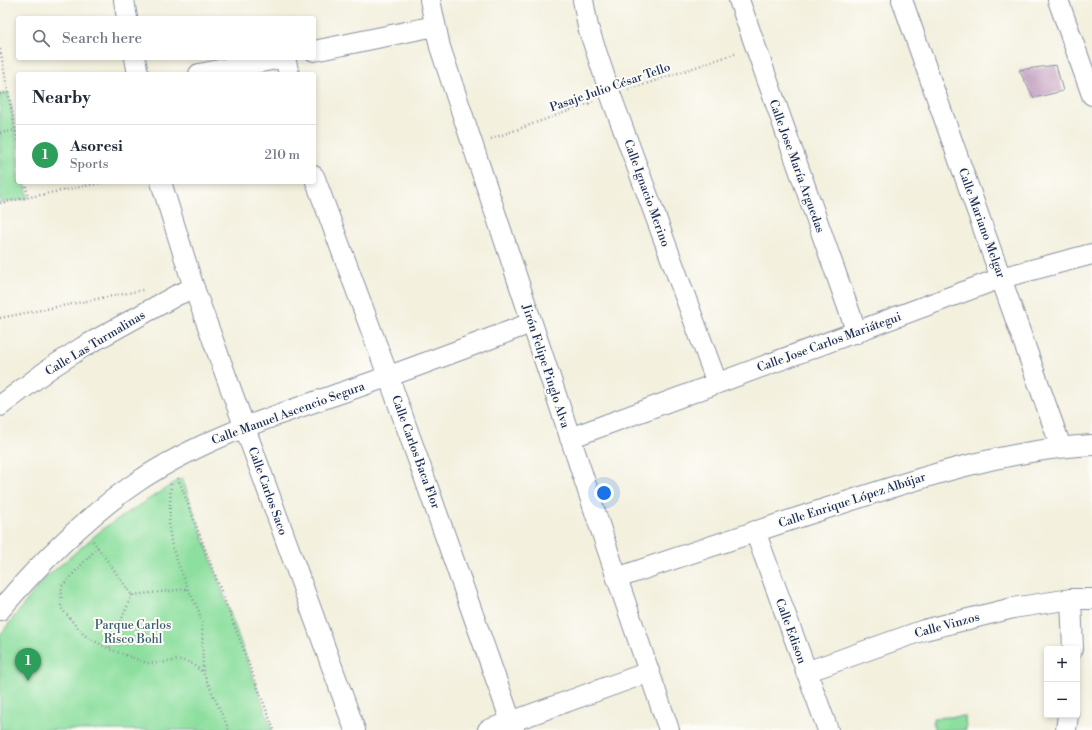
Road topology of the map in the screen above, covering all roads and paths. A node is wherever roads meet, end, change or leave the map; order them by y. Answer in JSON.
{"nodes":[{"id":1,"x":124,"y":0,"type":"edge"},
{"id":2,"x":430,"y":0,"type":"edge"},
{"id":3,"x":583,"y":0,"type":"edge"},
{"id":4,"x":739,"y":0,"type":"edge"},
{"id":5,"x":902,"y":0,"type":"edge"},
{"id":6,"x":1058,"y":0,"type":"edge"},
{"id":7,"x":127,"y":16,"type":"edge"},
{"id":8,"x":436,"y":26,"type":"junction"},
{"id":9,"x":755,"y":48,"type":"junction"},
{"id":10,"x":0,"y":49,"type":"edge"},
{"id":11,"x":316,"y":51,"type":"edge"},
{"id":12,"x":135,"y":60,"type":"edge"},
{"id":13,"x":271,"y":60,"type":"edge"},
{"id":14,"x":286,"y":60,"type":"edge"},
{"id":15,"x":138,"y":72,"type":"edge"},
{"id":16,"x":209,"y":72,"type":"edge"},
{"id":17,"x":289,"y":72,"type":"edge"},
{"id":18,"x":8,"y":93,"type":"junction"},
{"id":19,"x":0,"y":94,"type":"edge"},
{"id":20,"x":1092,"y":95,"type":"edge"},
{"id":21,"x":611,"y":96,"type":"junction"},
{"id":22,"x":16,"y":130,"type":"joint"},
{"id":23,"x":0,"y":133,"type":"edge"},
{"id":24,"x":472,"y":146,"type":"junction"},
{"id":25,"x":316,"y":181,"type":"edge"},
{"id":26,"x":25,"y":184,"type":"edge"},
{"id":27,"x":95,"y":184,"type":"edge"},
{"id":28,"x":162,"y":184,"type":"edge"},
{"id":29,"x":28,"y":197,"type":"junction"},
{"id":30,"x":0,"y":203,"type":"edge"},
{"id":31,"x":1092,"y":254,"type":"edge"},
{"id":32,"x":1001,"y":278,"type":"junction"},
{"id":33,"x":194,"y":288,"type":"junction"},
{"id":34,"x":148,"y":289,"type":"dead end"},
{"id":35,"x":0,"y":318,"type":"edge"},
{"id":36,"x":531,"y":322,"type":"junction"},
{"id":37,"x":857,"y":333,"type":"junction"},
{"id":38,"x":388,"y":376,"type":"junction"},
{"id":39,"x":717,"y":383,"type":"junction"},
{"id":40,"x":0,"y":406,"type":"edge"},
{"id":41,"x":244,"y":427,"type":"junction"},
{"id":42,"x":570,"y":438,"type":"junction"},
{"id":43,"x":1092,"y":445,"type":"edge"},
{"id":44,"x":1062,"y":447,"type":"junction"},
{"id":45,"x":175,"y":469,"type":"junction"},
{"id":46,"x":83,"y":526,"type":"junction"},
{"id":47,"x":755,"y":531,"type":"junction"},
{"id":48,"x":98,"y":547,"type":"junction"},
{"id":49,"x":616,"y":578,"type":"junction"},
{"id":50,"x":188,"y":589,"type":"junction"},
{"id":51,"x":132,"y":595,"type":"junction"},
{"id":52,"x":1071,"y":600,"type":"junction"},
{"id":53,"x":1092,"y":600,"type":"edge"},
{"id":54,"x":0,"y":610,"type":"edge"},
{"id":55,"x":1073,"y":646,"type":"edge"},
{"id":56,"x":109,"y":649,"type":"junction"},
{"id":57,"x":203,"y":672,"type":"junction"},
{"id":58,"x":649,"y":672,"type":"junction"},
{"id":59,"x":806,"y":672,"type":"junction"},
{"id":60,"x":1068,"y":718,"type":"edge"},
{"id":61,"x":512,"y":726,"type":"edge"},
{"id":62,"x":229,"y":730,"type":"edge"},
{"id":63,"x":274,"y":730,"type":"edge"},
{"id":64,"x":355,"y":730,"type":"edge"},
{"id":65,"x":488,"y":730,"type":"edge"},
{"id":66,"x":669,"y":730,"type":"edge"},
{"id":67,"x":828,"y":730,"type":"edge"},
{"id":68,"x":1066,"y":730,"type":"edge"}],
"edges":[{"from":1,"to":7,"type":"street"},
{"from":2,"to":8,"type":"street","name":"Jirón Felipe Pinglo Alva"},
{"from":3,"to":21,"type":"street","name":"Calle Ignacio Merino"},
{"from":4,"to":9,"type":"street","name":"Calle Jose María Arguedas"},
{"from":5,"to":32,"type":"street","name":"Calle Mariano Melgar"},
{"from":6,"to":20,"type":"street"},
{"from":8,"to":11,"type":"street"},
{"from":8,"to":24,"type":"street","name":"Jirón Felipe Pinglo Alva"},
{"from":9,"to":21,"type":"path","name":"Pasaje Julio César Tello"},
{"from":9,"to":37,"type":"street","name":"Calle Jose María Arguedas"},
{"from":10,"to":18,"type":"path"},
{"from":12,"to":15,"type":"street"},
{"from":13,"to":16,"type":"street"},
{"from":14,"to":17,"type":"street"},
{"from":18,"to":19,"type":"path"},
{"from":18,"to":22,"type":"path"},
{"from":21,"to":24,"type":"path","name":"Pasaje Julio César Tello"},
{"from":21,"to":39,"type":"street","name":"Calle Ignacio Merino"},
{"from":22,"to":23,"type":"path"},
{"from":24,"to":36,"type":"street","name":"Jirón Felipe Pinglo Alva"},
{"from":25,"to":38,"type":"street","name":"Calle Carlos Baca Flor"},
{"from":26,"to":29,"type":"path"},
{"from":27,"to":29,"type":"path"},
{"from":28,"to":33,"type":"street","name":"Calle Carlos Saco"},
{"from":29,"to":30,"type":"path"},
{"from":31,"to":32,"type":"street","name":"Calle Jose Carlos Mariátegui"},
{"from":32,"to":37,"type":"street","name":"Calle Jose Carlos Mariátegui"},
{"from":32,"to":44,"type":"street","name":"Calle Mariano Melgar"},
{"from":33,"to":40,"type":"street","name":"Calle Las Turmalinas"},
{"from":33,"to":41,"type":"street","name":"Calle Carlos Saco"},
{"from":34,"to":35,"type":"path"},
{"from":36,"to":38,"type":"street","name":"Calle Manuel Ascencio Segura"},
{"from":36,"to":42,"type":"street","name":"Jirón Felipe Pinglo Alva"},
{"from":37,"to":39,"type":"street","name":"Calle Jose Carlos Mariátegui"},
{"from":38,"to":41,"type":"street","name":"Calle Manuel Ascencio Segura"},
{"from":38,"to":61,"type":"street","name":"Calle Carlos Baca Flor"},
{"from":39,"to":42,"type":"street","name":"Calle Jose Carlos Mariátegui"},
{"from":41,"to":45,"type":"street","name":"Calle Manuel Ascencio Segura"},
{"from":41,"to":64,"type":"street","name":"Calle Carlos Saco"},
{"from":42,"to":49,"type":"street","name":"Jirón Felipe Pinglo Alva"},
{"from":43,"to":44,"type":"street","name":"Calle Enrique López Albújar"},
{"from":44,"to":47,"type":"street","name":"Calle Enrique López Albújar"},
{"from":45,"to":46,"type":"street","name":"Calle Manuel Ascencio Segura"},
{"from":45,"to":50,"type":"path"},
{"from":45,"to":63,"type":"path"},
{"from":46,"to":48,"type":"path"},
{"from":46,"to":54,"type":"street","name":"Calle Manuel Ascencio Segura"},
{"from":47,"to":49,"type":"street","name":"Calle Enrique López Albújar"},
{"from":47,"to":59,"type":"street","name":"Calle Edison"},
{"from":48,"to":51,"type":"path"},
{"from":48,"to":56,"type":"path"},
{"from":49,"to":58,"type":"street","name":"Jirón Felipe Pinglo Alva"},
{"from":50,"to":51,"type":"path"},
{"from":50,"to":57,"type":"path"},
{"from":51,"to":56,"type":"path"},
{"from":52,"to":53,"type":"street","name":"Calle Vinzos"},
{"from":52,"to":55,"type":"street"},
{"from":52,"to":59,"type":"street","name":"Calle Vinzos"},
{"from":56,"to":57,"type":"path"},
{"from":57,"to":62,"type":"path"},
{"from":58,"to":61,"type":"street"},
{"from":58,"to":66,"type":"street","name":"Jirón Felipe Pinglo Alva"},
{"from":59,"to":67,"type":"street","name":"Calle Edison"},
{"from":60,"to":68,"type":"street"},
{"from":61,"to":65,"type":"street"}]}
